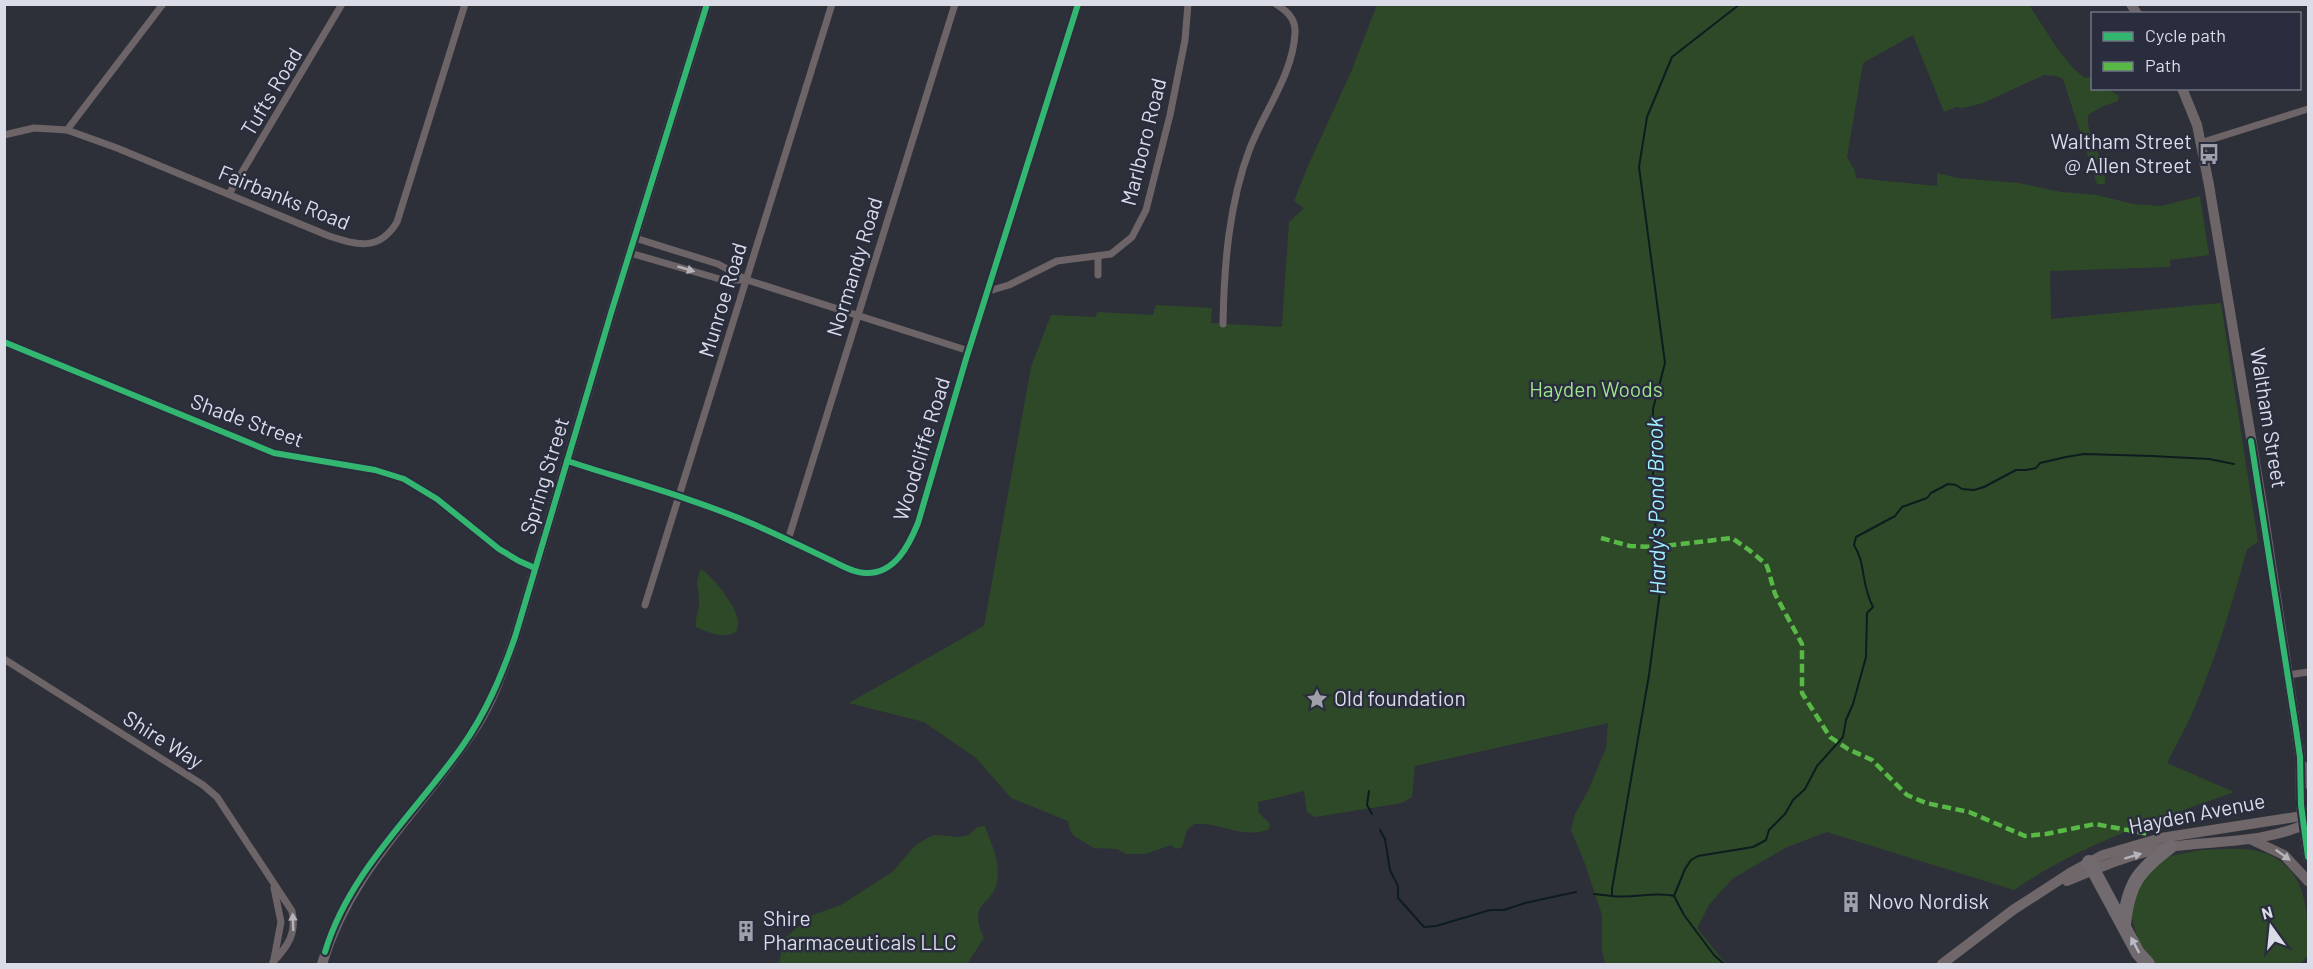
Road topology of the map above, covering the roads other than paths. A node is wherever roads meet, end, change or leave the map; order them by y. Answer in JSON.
{"nodes":[{"id":1,"x":164,"y":4,"type":"edge"},
{"id":2,"x":342,"y":4,"type":"edge"},
{"id":3,"x":465,"y":4,"type":"edge"},
{"id":4,"x":707,"y":4,"type":"edge"},
{"id":5,"x":832,"y":4,"type":"edge"},
{"id":6,"x":955,"y":4,"type":"edge"},
{"id":7,"x":1078,"y":4,"type":"edge"},
{"id":8,"x":1188,"y":4,"type":"edge"},
{"id":9,"x":1276,"y":4,"type":"edge"},
{"id":10,"x":2183,"y":90,"type":"edge"},
{"id":11,"x":2308,"y":109,"type":"edge"},
{"id":12,"x":67,"y":130,"type":"junction"},
{"id":13,"x":4,"y":135,"type":"edge"},
{"id":14,"x":2200,"y":143,"type":"junction"},
{"id":15,"x":229,"y":194,"type":"junction"},
{"id":16,"x":635,"y":237,"type":"junction"},
{"id":17,"x":630,"y":253,"type":"junction"},
{"id":18,"x":1098,"y":256,"type":"junction"},
{"id":19,"x":1098,"y":275,"type":"dead end"},
{"id":20,"x":747,"y":279,"type":"junction"},
{"id":21,"x":988,"y":291,"type":"junction"},
{"id":22,"x":858,"y":315,"type":"junction"},
{"id":23,"x":1223,"y":324,"type":"dead end"},
{"id":24,"x":4,"y":342,"type":"edge"},
{"id":25,"x":969,"y":351,"type":"junction"},
{"id":26,"x":567,"y":461,"type":"junction"},
{"id":27,"x":680,"y":496,"type":"junction"},
{"id":28,"x":788,"y":540,"type":"junction"},
{"id":29,"x":535,"y":568,"type":"junction"},
{"id":30,"x":645,"y":604,"type":"dead end"},
{"id":31,"x":4,"y":659,"type":"edge"},
{"id":32,"x":2308,"y":672,"type":"edge"},
{"id":33,"x":2288,"y":675,"type":"junction"},
{"id":34,"x":2300,"y":757,"type":"junction"},
{"id":35,"x":2308,"y":784,"type":"edge"},
{"id":36,"x":2306,"y":820,"type":"edge"},
{"id":37,"x":2250,"y":840,"type":"junction"},
{"id":38,"x":2170,"y":847,"type":"junction"},
{"id":39,"x":2308,"y":857,"type":"edge"},
{"id":40,"x":2091,"y":866,"type":"junction"},
{"id":41,"x":2308,"y":881,"type":"edge"},
{"id":42,"x":272,"y":882,"type":"junction"},
{"id":43,"x":2124,"y":925,"type":"junction"},
{"id":44,"x":272,"y":963,"type":"edge"},
{"id":45,"x":324,"y":964,"type":"edge"},
{"id":46,"x":1942,"y":964,"type":"edge"},
{"id":47,"x":2148,"y":964,"type":"edge"}],
"edges":[{"from":1,"to":12,"type":"street"},
{"from":2,"to":15,"type":"street","name":"Tufts Road"},
{"from":3,"to":15,"type":"street","name":"Fairbanks Road"},
{"from":4,"to":16,"type":"main road","name":"Spring Street"},
{"from":5,"to":20,"type":"street","name":"Munroe Road"},
{"from":6,"to":22,"type":"street","name":"Normandy Road"},
{"from":7,"to":21,"type":"street","name":"Woodcliffe Road"},
{"from":8,"to":18,"type":"street","name":"Marlboro Road"},
{"from":9,"to":23,"type":"street"},
{"from":10,"to":14,"type":"main road","name":"Waltham Street"},
{"from":11,"to":14,"type":"street"},
{"from":12,"to":13,"type":"street","name":"Fairbanks Road"},
{"from":12,"to":15,"type":"street","name":"Fairbanks Road"},
{"from":14,"to":33,"type":"main road","name":"Waltham Street"},
{"from":16,"to":17,"type":"main road","name":"Spring Street"},
{"from":16,"to":20,"type":"street"},
{"from":17,"to":20,"type":"street","one_way":true},
{"from":17,"to":26,"type":"main road","name":"Spring Street"},
{"from":18,"to":19,"type":"street"},
{"from":18,"to":21,"type":"street","name":"Marlboro Road"},
{"from":20,"to":22,"type":"street"},
{"from":20,"to":27,"type":"street","name":"Munroe Road"},
{"from":21,"to":25,"type":"street","name":"Woodcliffe Road"},
{"from":22,"to":25,"type":"street"},
{"from":22,"to":28,"type":"street","name":"Normandy Road"},
{"from":24,"to":29,"type":"street","name":"Shade Street"},
{"from":25,"to":28,"type":"street","name":"Woodcliffe Road"},
{"from":26,"to":27,"type":"street","name":"Woodcliffe Road"},
{"from":26,"to":29,"type":"main road","name":"Spring Street"},
{"from":27,"to":28,"type":"street","name":"Woodcliffe Road"},
{"from":27,"to":30,"type":"street","name":"Munroe Road"},
{"from":29,"to":45,"type":"main road","name":"Spring Street"},
{"from":31,"to":42,"type":"street","name":"Shire Way"},
{"from":32,"to":33,"type":"street"},
{"from":33,"to":34,"type":"main road","name":"Waltham Street"},
{"from":34,"to":35,"type":"main road","name":"Waltham Street"},
{"from":34,"to":36,"type":"main road","name":"Waltham Street"},
{"from":36,"to":37,"type":"main road","name":"Hayden Avenue"},
{"from":36,"to":39,"type":"main road","name":"Waltham Street"},
{"from":36,"to":40,"type":"main road","name":"Hayden Avenue"},
{"from":37,"to":38,"type":"main road","name":"Hayden Avenue"},
{"from":37,"to":41,"type":"main road","one_way":true},
{"from":40,"to":38,"type":"main road","name":"Hayden Avenue","one_way":true},
{"from":38,"to":43,"type":"highway"},
{"from":40,"to":43,"type":"highway"},
{"from":40,"to":46,"type":"main road","name":"Hayden Avenue"},
{"from":42,"to":44,"type":"street","name":"Shire Way"},
{"from":44,"to":42,"type":"street","name":"Shire Way","one_way":true},
{"from":47,"to":43,"type":"highway","one_way":true}]}
